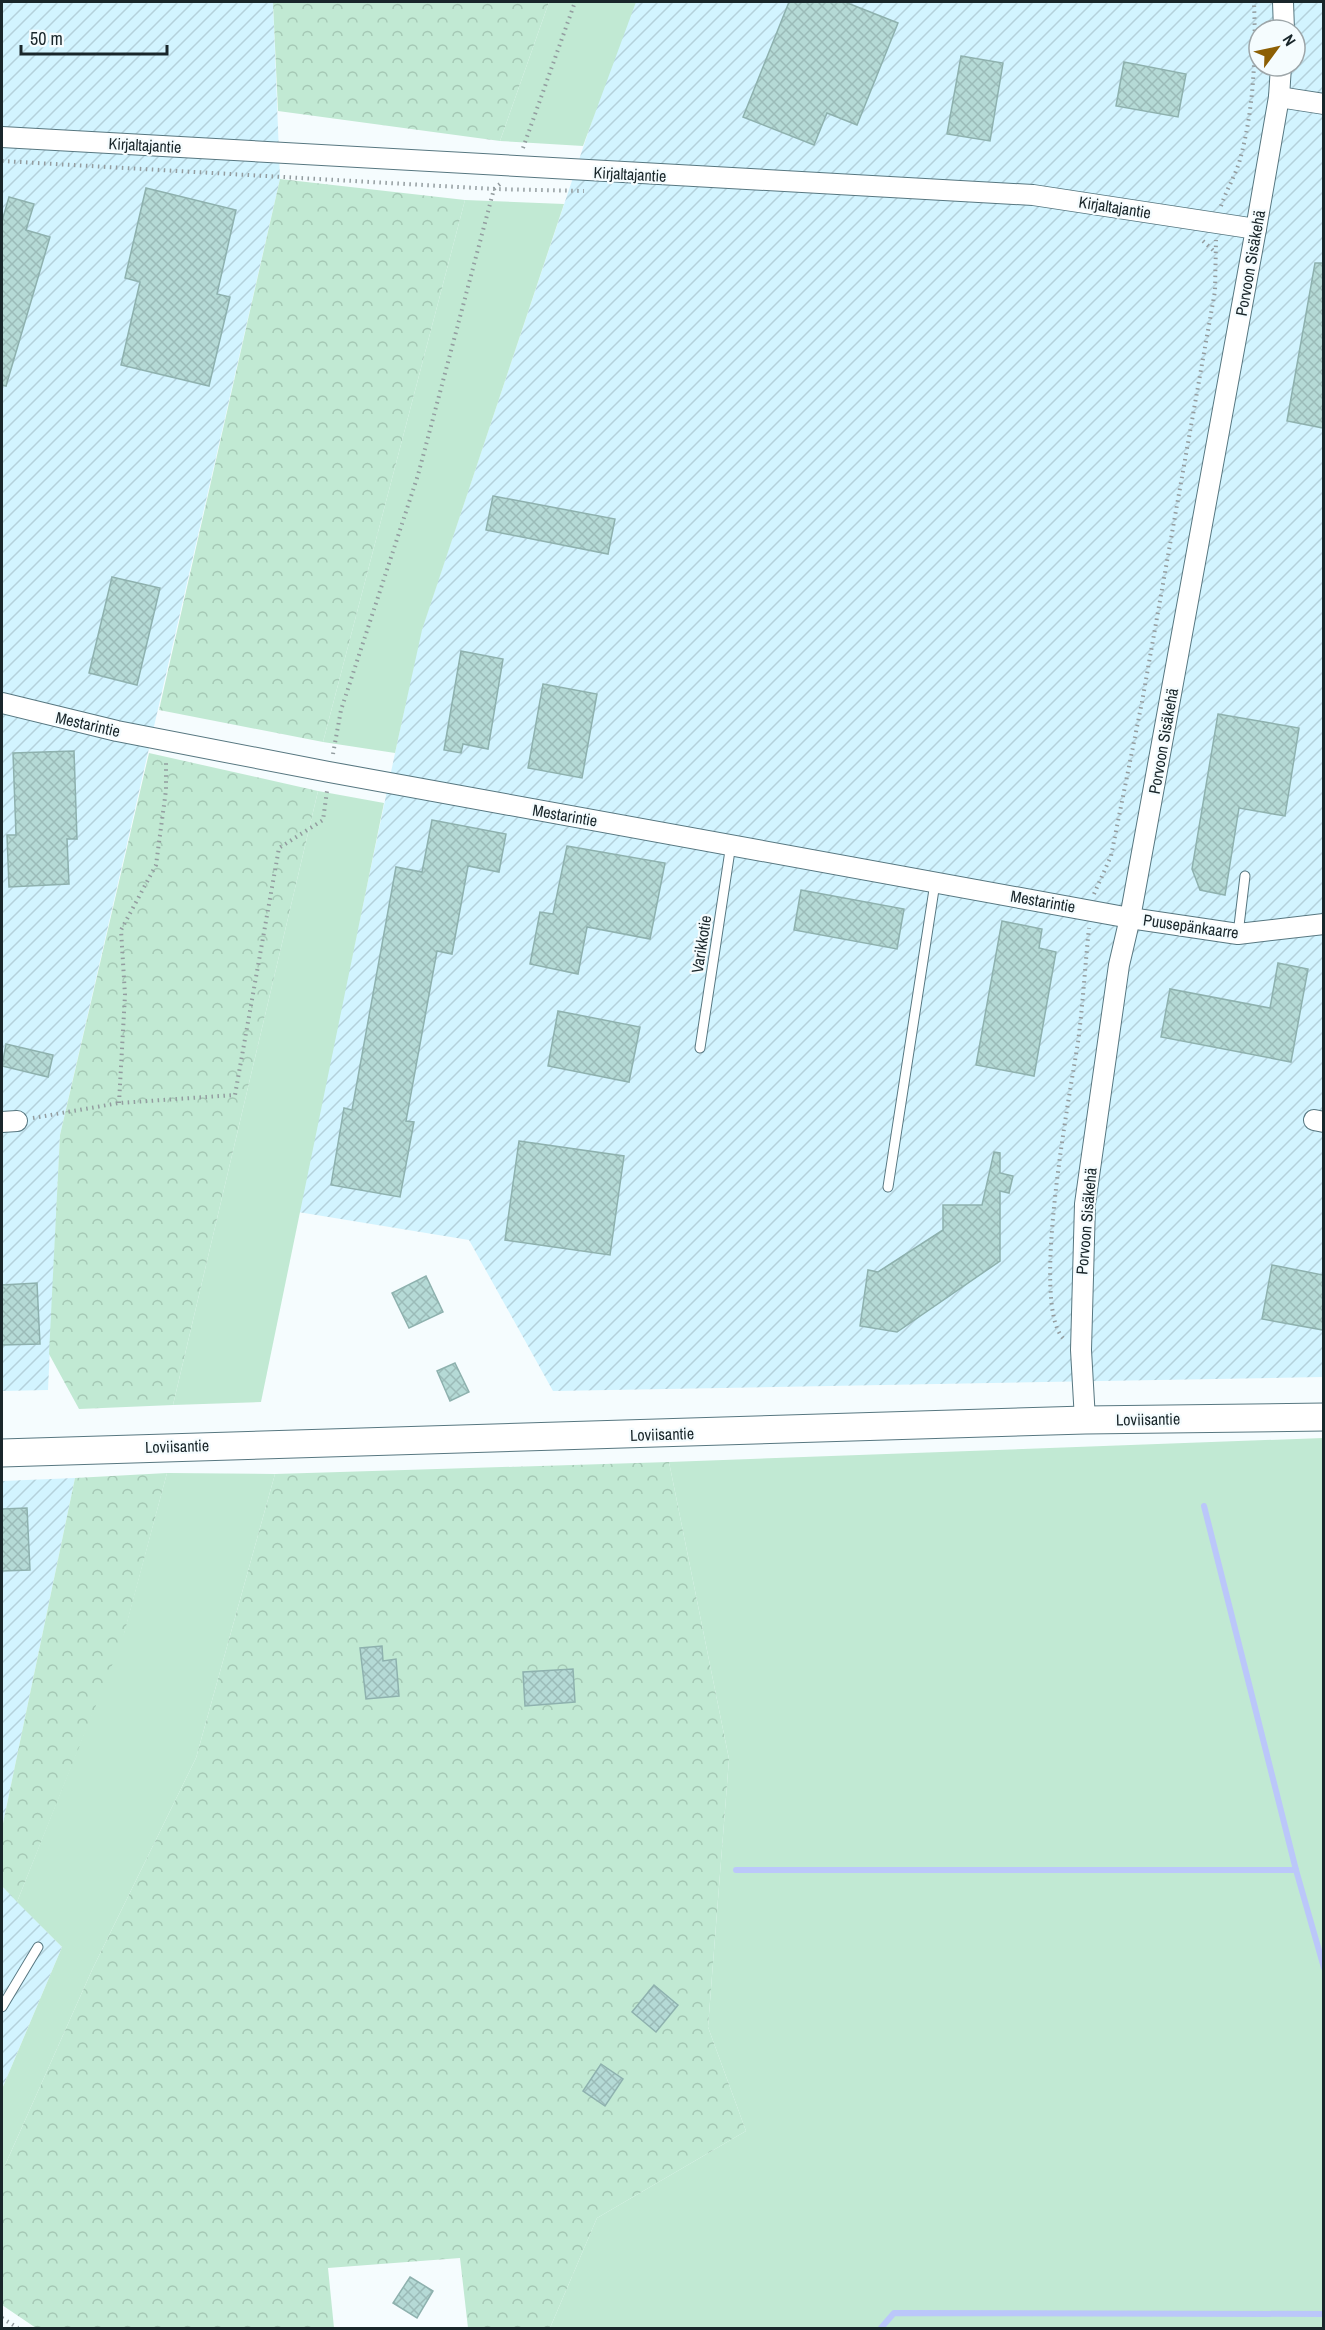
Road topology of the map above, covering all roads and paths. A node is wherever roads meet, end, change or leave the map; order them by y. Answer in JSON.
{"nodes":[{"id":1,"x":575,"y":2,"type":"edge"},
{"id":2,"x":1254,"y":2,"type":"edge"},
{"id":3,"x":1283,"y":2,"type":"edge"},
{"id":4,"x":1284,"y":18,"type":"edge"},
{"id":5,"x":1280,"y":78,"type":"edge"},
{"id":6,"x":1279,"y":97,"type":"junction"},
{"id":7,"x":1323,"y":104,"type":"edge"},
{"id":8,"x":2,"y":137,"type":"edge"},
{"id":9,"x":516,"y":165,"type":"junction"},
{"id":10,"x":1218,"y":223,"type":"junction"},
{"id":11,"x":1256,"y":229,"type":"junction"},
{"id":12,"x":2,"y":703,"type":"edge"},
{"id":13,"x":166,"y":740,"type":"junction"},
{"id":14,"x":330,"y":772,"type":"junction"},
{"id":15,"x":731,"y":844,"type":"junction"},
{"id":16,"x":1245,"y":876,"type":"dead end"},
{"id":17,"x":935,"y":883,"type":"junction"},
{"id":18,"x":1091,"y":910,"type":"junction"},
{"id":19,"x":1130,"y":918,"type":"junction"},
{"id":20,"x":1323,"y":924,"type":"edge"},
{"id":21,"x":1238,"y":934,"type":"junction"},
{"id":22,"x":700,"y":1048,"type":"dead end"},
{"id":23,"x":119,"y":1103,"type":"junction"},
{"id":24,"x":9,"y":1121,"type":"edge"},
{"id":25,"x":888,"y":1187,"type":"dead end"},
{"id":26,"x":1080,"y":1350,"type":"junction"},
{"id":27,"x":1323,"y":1417,"type":"edge"},
{"id":28,"x":1085,"y":1420,"type":"junction"},
{"id":29,"x":2,"y":1453,"type":"edge"},
{"id":30,"x":38,"y":1947,"type":"dead end"},
{"id":31,"x":2,"y":2007,"type":"edge"},
{"id":32,"x":2,"y":2318,"type":"edge"},
{"id":33,"x":18,"y":2328,"type":"edge"}],
"edges":[{"from":1,"to":9,"type":"path"},
{"from":2,"to":10,"type":"path"},
{"from":3,"to":4,"type":"street"},
{"from":5,"to":6,"type":"street","name":"Porvoon Sisäkehä"},
{"from":6,"to":7,"type":"street"},
{"from":6,"to":11,"type":"street","name":"Porvoon Sisäkehä"},
{"from":8,"to":9,"type":"street","name":"Kirjaltajantie"},
{"from":9,"to":10,"type":"street","name":"Kirjaltajantie"},
{"from":9,"to":14,"type":"path"},
{"from":10,"to":11,"type":"street","name":"Kirjaltajantie"},
{"from":10,"to":18,"type":"path"},
{"from":11,"to":19,"type":"street","name":"Porvoon Sisäkehä"},
{"from":12,"to":13,"type":"street","name":"Mestarintie"},
{"from":13,"to":14,"type":"street","name":"Mestarintie"},
{"from":13,"to":23,"type":"path"},
{"from":14,"to":15,"type":"street","name":"Mestarintie"},
{"from":14,"to":23,"type":"path"},
{"from":15,"to":17,"type":"street","name":"Mestarintie"},
{"from":15,"to":22,"type":"lane","name":"Varikkotie"},
{"from":16,"to":21,"type":"lane"},
{"from":17,"to":18,"type":"street","name":"Mestarintie"},
{"from":17,"to":25,"type":"lane"},
{"from":18,"to":19,"type":"street","name":"Mestarintie"},
{"from":18,"to":26,"type":"path"},
{"from":19,"to":21,"type":"street","name":"Puusepänkaarre"},
{"from":19,"to":26,"type":"street","name":"Porvoon Sisäkehä"},
{"from":20,"to":21,"type":"street","name":"Puusepänkaarre"},
{"from":23,"to":24,"type":"path"},
{"from":26,"to":28,"type":"street","name":"Porvoon Sisäkehä"},
{"from":27,"to":28,"type":"main road","name":"Loviisantie"},
{"from":28,"to":29,"type":"main road","name":"Loviisantie"},
{"from":30,"to":31,"type":"lane"},
{"from":32,"to":33,"type":"path"}]}
